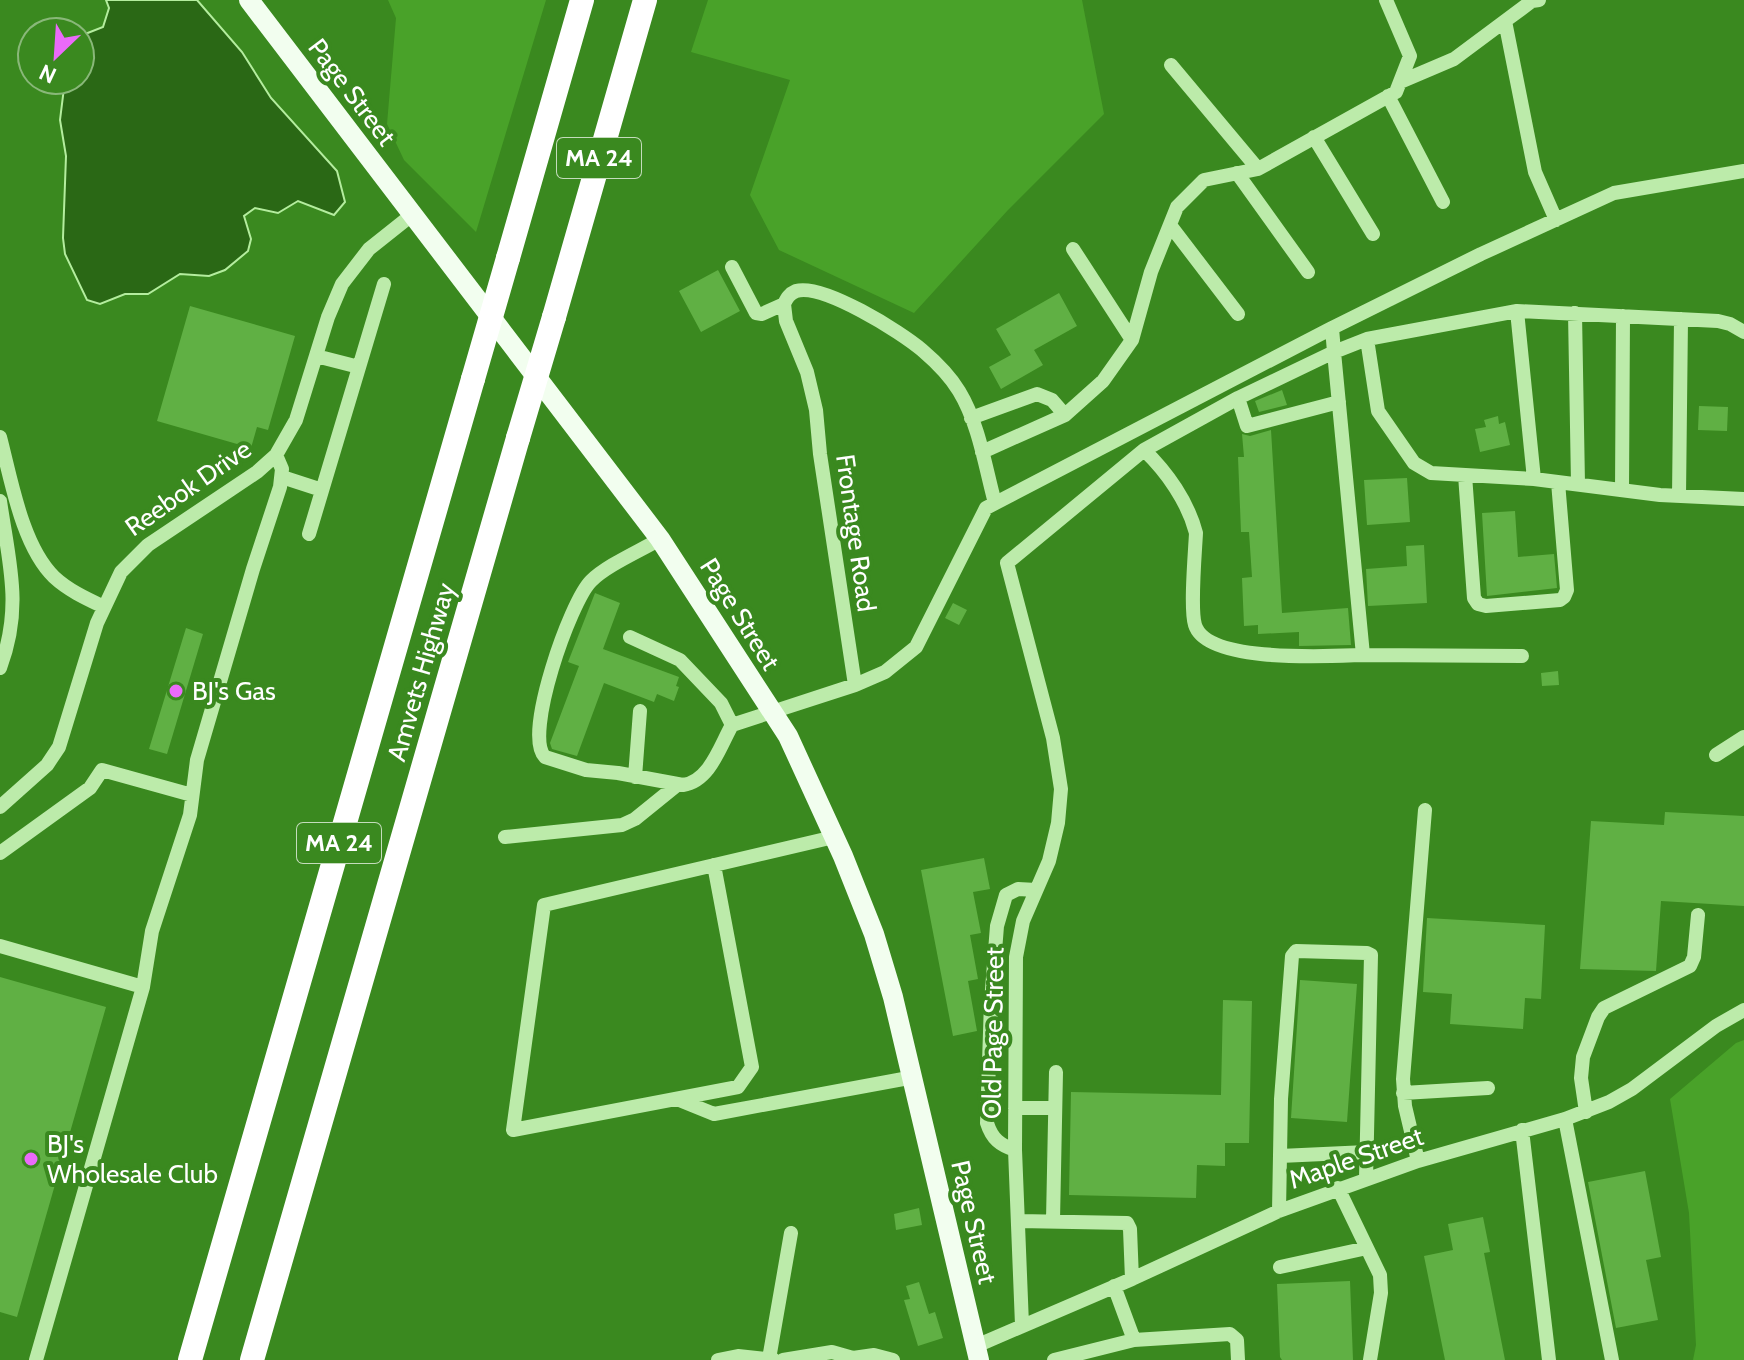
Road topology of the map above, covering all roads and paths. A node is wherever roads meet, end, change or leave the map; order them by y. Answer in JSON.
{"nodes":[{"id":1,"x":249,"y":0,"type":"edge"},
{"id":2,"x":582,"y":0,"type":"edge"},
{"id":3,"x":645,"y":0,"type":"edge"},
{"id":4,"x":1386,"y":0,"type":"edge"},
{"id":5,"x":1539,"y":0,"type":"edge"},
{"id":6,"x":1505,"y":21,"type":"junction"},
{"id":7,"x":1171,"y":65,"type":"dead end"},
{"id":8,"x":1400,"y":82,"type":"junction"},
{"id":9,"x":1388,"y":96,"type":"junction"},
{"id":10,"x":1314,"y":137,"type":"junction"},
{"id":11,"x":1258,"y":169,"type":"junction"},
{"id":12,"x":1744,"y":171,"type":"edge"},
{"id":13,"x":1237,"y":173,"type":"junction"},
{"id":14,"x":1443,"y":202,"type":"dead end"},
{"id":15,"x":413,"y":214,"type":"junction"},
{"id":16,"x":1556,"y":220,"type":"junction"},
{"id":17,"x":1170,"y":225,"type":"junction"},
{"id":18,"x":1373,"y":234,"type":"dead end"},
{"id":19,"x":1073,"y":249,"type":"dead end"},
{"id":20,"x":732,"y":267,"type":"dead end"},
{"id":21,"x":1308,"y":272,"type":"dead end"},
{"id":22,"x":384,"y":284,"type":"dead end"},
{"id":23,"x":784,"y":304,"type":"junction"},
{"id":24,"x":1517,"y":311,"type":"junction"},
{"id":25,"x":1575,"y":313,"type":"junction"},
{"id":26,"x":1238,"y":314,"type":"dead end"},
{"id":27,"x":1623,"y":316,"type":"junction"},
{"id":28,"x":1681,"y":319,"type":"junction"},
{"id":29,"x":1332,"y":328,"type":"junction"},
{"id":30,"x":1744,"y":332,"type":"edge"},
{"id":31,"x":1367,"y":339,"type":"junction"},
{"id":32,"x":1132,"y":340,"type":"junction"},
{"id":33,"x":1334,"y":352,"type":"junction"},
{"id":34,"x":316,"y":356,"type":"junction"},
{"id":35,"x":359,"y":367,"type":"junction"},
{"id":36,"x":1238,"y":398,"type":"junction"},
{"id":37,"x":1339,"y":402,"type":"junction"},
{"id":38,"x":1065,"y":415,"type":"junction"},
{"id":39,"x":971,"y":418,"type":"junction"},
{"id":40,"x":0,"y":437,"type":"edge"},
{"id":41,"x":1144,"y":450,"type":"junction"},
{"id":42,"x":982,"y":452,"type":"junction"},
{"id":43,"x":276,"y":455,"type":"junction"},
{"id":44,"x":10,"y":475,"type":"junction"},
{"id":45,"x":1465,"y":475,"type":"junction"},
{"id":46,"x":282,"y":477,"type":"junction"},
{"id":47,"x":1534,"y":479,"type":"junction"},
{"id":48,"x":1558,"y":482,"type":"junction"},
{"id":49,"x":1578,"y":484,"type":"junction"},
{"id":50,"x":0,"y":487,"type":"edge"},
{"id":51,"x":322,"y":490,"type":"junction"},
{"id":52,"x":1622,"y":490,"type":"junction"},
{"id":53,"x":1679,"y":496,"type":"junction"},
{"id":54,"x":1744,"y":499,"type":"edge"},
{"id":55,"x":0,"y":501,"type":"edge"},
{"id":56,"x":995,"y":503,"type":"junction"},
{"id":57,"x":309,"y":534,"type":"dead end"},
{"id":58,"x":660,"y":539,"type":"junction"},
{"id":59,"x":102,"y":606,"type":"junction"},
{"id":60,"x":630,"y":637,"type":"dead end"},
{"id":61,"x":1363,"y":655,"type":"junction"},
{"id":62,"x":1522,"y":656,"type":"dead end"},
{"id":63,"x":0,"y":668,"type":"edge"},
{"id":64,"x":855,"y":685,"type":"junction"},
{"id":65,"x":640,"y":711,"type":"dead end"},
{"id":66,"x":771,"y":712,"type":"junction"},
{"id":67,"x":732,"y":725,"type":"junction"},
{"id":68,"x":1744,"y":737,"type":"edge"},
{"id":69,"x":1716,"y":755,"type":"dead end"},
{"id":70,"x":635,"y":777,"type":"junction"},
{"id":71,"x":677,"y":785,"type":"junction"},
{"id":72,"x":192,"y":795,"type":"junction"},
{"id":73,"x":0,"y":807,"type":"edge"},
{"id":74,"x":1425,"y":810,"type":"dead end"},
{"id":75,"x":505,"y":837,"type":"dead end"},
{"id":76,"x":834,"y":837,"type":"junction"},
{"id":77,"x":0,"y":853,"type":"edge"},
{"id":78,"x":714,"y":865,"type":"junction"},
{"id":79,"x":1036,"y":890,"type":"junction"},
{"id":80,"x":1698,"y":915,"type":"dead end"},
{"id":81,"x":0,"y":946,"type":"edge"},
{"id":82,"x":143,"y":987,"type":"junction"},
{"id":83,"x":1744,"y":1010,"type":"edge"},
{"id":84,"x":1056,"y":1072,"type":"dead end"},
{"id":85,"x":914,"y":1077,"type":"junction"},
{"id":86,"x":988,"y":1083,"type":"junction"},
{"id":87,"x":1016,"y":1083,"type":"junction"},
{"id":88,"x":1488,"y":1088,"type":"dead end"},
{"id":89,"x":1403,"y":1093,"type":"junction"},
{"id":90,"x":676,"y":1098,"type":"junction"},
{"id":91,"x":1015,"y":1108,"type":"junction"},
{"id":92,"x":1055,"y":1108,"type":"junction"},
{"id":93,"x":1586,"y":1112,"type":"junction"},
{"id":94,"x":1565,"y":1119,"type":"junction"},
{"id":95,"x":1522,"y":1130,"type":"junction"},
{"id":96,"x":1015,"y":1150,"type":"junction"},
{"id":97,"x":1367,"y":1152,"type":"junction"},
{"id":98,"x":1280,"y":1156,"type":"junction"},
{"id":99,"x":1418,"y":1161,"type":"junction"},
{"id":100,"x":1366,"y":1179,"type":"junction"},
{"id":101,"x":1338,"y":1188,"type":"junction"},
{"id":102,"x":1279,"y":1211,"type":"junction"},
{"id":103,"x":1053,"y":1220,"type":"junction"},
{"id":104,"x":1019,"y":1221,"type":"junction"},
{"id":105,"x":791,"y":1233,"type":"dead end"},
{"id":106,"x":1367,"y":1248,"type":"junction"},
{"id":107,"x":1280,"y":1267,"type":"dead end"},
{"id":108,"x":1132,"y":1279,"type":"junction"},
{"id":109,"x":1114,"y":1286,"type":"junction"},
{"id":110,"x":1022,"y":1325,"type":"junction"},
{"id":111,"x":1134,"y":1340,"type":"junction"},
{"id":112,"x":978,"y":1353,"type":"edge"},
{"id":113,"x":838,"y":1357,"type":"edge"},
{"id":114,"x":36,"y":1360,"type":"edge"},
{"id":115,"x":190,"y":1360,"type":"edge"},
{"id":116,"x":252,"y":1360,"type":"edge"},
{"id":117,"x":718,"y":1360,"type":"edge"},
{"id":118,"x":772,"y":1360,"type":"edge"},
{"id":119,"x":783,"y":1360,"type":"edge"},
{"id":120,"x":893,"y":1360,"type":"edge"},
{"id":121,"x":1054,"y":1360,"type":"edge"},
{"id":122,"x":1238,"y":1360,"type":"edge"},
{"id":123,"x":1370,"y":1360,"type":"edge"},
{"id":124,"x":1549,"y":1360,"type":"edge"},
{"id":125,"x":1612,"y":1360,"type":"edge"}],
"edges":[{"from":1,"to":15,"type":"main road","name":"Page Street"},
{"from":2,"to":115,"type":"highway","name":"Amvets Highway","number":"MA 24","bridge":true},
{"from":3,"to":116,"type":"highway","name":"Amvets Highway","number":"MA 24","bridge":true},
{"from":4,"to":8,"type":"street"},
{"from":5,"to":6,"type":"street"},
{"from":6,"to":8,"type":"street"},
{"from":6,"to":16,"type":"street"},
{"from":7,"to":11,"type":"street"},
{"from":8,"to":9,"type":"street"},
{"from":9,"to":10,"type":"street"},
{"from":9,"to":14,"type":"street"},
{"from":10,"to":11,"type":"street"},
{"from":10,"to":18,"type":"street"},
{"from":11,"to":13,"type":"street"},
{"from":12,"to":16,"type":"street"},
{"from":13,"to":17,"type":"street"},
{"from":13,"to":21,"type":"street"},
{"from":15,"to":34,"type":"street","name":"Reebok Drive"},
{"from":15,"to":58,"type":"main road","name":"Page Street"},
{"from":16,"to":29,"type":"street"},
{"from":17,"to":26,"type":"street"},
{"from":17,"to":32,"type":"street"},
{"from":19,"to":32,"type":"street"},
{"from":20,"to":23,"type":"street"},
{"from":22,"to":35,"type":"street"},
{"from":23,"to":39,"type":"street"},
{"from":23,"to":64,"type":"street","name":"Frontage Road"},
{"from":24,"to":25,"type":"street"},
{"from":24,"to":31,"type":"street"},
{"from":24,"to":47,"type":"street"},
{"from":25,"to":27,"type":"street"},
{"from":25,"to":49,"type":"street"},
{"from":27,"to":28,"type":"street"},
{"from":27,"to":52,"type":"street"},
{"from":28,"to":30,"type":"street"},
{"from":28,"to":53,"type":"street"},
{"from":29,"to":33,"type":"street"},
{"from":29,"to":56,"type":"street"},
{"from":31,"to":33,"type":"street"},
{"from":31,"to":45,"type":"street"},
{"from":32,"to":38,"type":"street"},
{"from":33,"to":36,"type":"street"},
{"from":33,"to":37,"type":"street"},
{"from":34,"to":35,"type":"street"},
{"from":34,"to":43,"type":"street","name":"Reebok Drive"},
{"from":35,"to":51,"type":"street"},
{"from":36,"to":37,"type":"street"},
{"from":36,"to":41,"type":"street"},
{"from":37,"to":61,"type":"street"},
{"from":38,"to":39,"type":"street"},
{"from":38,"to":42,"type":"street"},
{"from":39,"to":42,"type":"street"},
{"from":40,"to":44,"type":"street"},
{"from":41,"to":61,"type":"street"},
{"from":41,"to":79,"type":"street","name":"Old Page Street"},
{"from":42,"to":56,"type":"street"},
{"from":43,"to":46,"type":"street"},
{"from":43,"to":59,"type":"street","name":"Reebok Drive"},
{"from":44,"to":50,"type":"street"},
{"from":44,"to":59,"type":"street"},
{"from":45,"to":47,"type":"street"},
{"from":45,"to":48,"type":"street"},
{"from":46,"to":51,"type":"street"},
{"from":46,"to":72,"type":"street"},
{"from":47,"to":48,"type":"street"},
{"from":48,"to":49,"type":"street"},
{"from":49,"to":52,"type":"street"},
{"from":51,"to":57,"type":"street"},
{"from":52,"to":53,"type":"street"},
{"from":53,"to":54,"type":"street"},
{"from":55,"to":63,"type":"street"},
{"from":56,"to":64,"type":"street"},
{"from":58,"to":66,"type":"main road","name":"Page Street"},
{"from":58,"to":70,"type":"street"},
{"from":59,"to":73,"type":"street","name":"Reebok Drive"},
{"from":60,"to":67,"type":"street"},
{"from":61,"to":62,"type":"street"},
{"from":64,"to":66,"type":"street"},
{"from":65,"to":70,"type":"street"},
{"from":66,"to":67,"type":"street"},
{"from":66,"to":76,"type":"main road","name":"Page Street"},
{"from":67,"to":71,"type":"street"},
{"from":68,"to":69,"type":"street"},
{"from":70,"to":71,"type":"street"},
{"from":71,"to":75,"type":"street"},
{"from":72,"to":77,"type":"street"},
{"from":72,"to":82,"type":"street"},
{"from":74,"to":89,"type":"street"},
{"from":76,"to":78,"type":"street"},
{"from":76,"to":85,"type":"main road","name":"Page Street"},
{"from":78,"to":90,"type":"street"},
{"from":78,"to":90,"type":"street"},
{"from":79,"to":86,"type":"street"},
{"from":79,"to":87,"type":"street","name":"Old Page Street"},
{"from":80,"to":93,"type":"street"},
{"from":81,"to":82,"type":"street"},
{"from":82,"to":114,"type":"street"},
{"from":83,"to":93,"type":"street","name":"Maple Street"},
{"from":84,"to":92,"type":"street"},
{"from":85,"to":90,"type":"street"},
{"from":85,"to":112,"type":"main road","name":"Page Street"},
{"from":86,"to":87,"type":"street"},
{"from":86,"to":96,"type":"street"},
{"from":87,"to":91,"type":"street","name":"Old Page Street"},
{"from":88,"to":89,"type":"street"},
{"from":89,"to":99,"type":"street"},
{"from":91,"to":92,"type":"street"},
{"from":91,"to":96,"type":"street","name":"Old Page Street"},
{"from":92,"to":103,"type":"street"},
{"from":93,"to":94,"type":"street","name":"Maple Street"},
{"from":94,"to":95,"type":"street","name":"Maple Street"},
{"from":94,"to":125,"type":"street"},
{"from":95,"to":99,"type":"street","name":"Maple Street"},
{"from":95,"to":124,"type":"street"},
{"from":96,"to":104,"type":"street","name":"Old Page Street"},
{"from":97,"to":98,"type":"street"},
{"from":97,"to":98,"type":"street"},
{"from":97,"to":100,"type":"street"},
{"from":98,"to":102,"type":"street"},
{"from":99,"to":100,"type":"street","name":"Maple Street"},
{"from":100,"to":101,"type":"street","name":"Maple Street"},
{"from":101,"to":102,"type":"street","name":"Maple Street"},
{"from":101,"to":106,"type":"street"},
{"from":102,"to":108,"type":"street","name":"Maple Street"},
{"from":103,"to":104,"type":"street"},
{"from":103,"to":108,"type":"street"},
{"from":104,"to":110,"type":"street","name":"Old Page Street"},
{"from":105,"to":118,"type":"street"},
{"from":106,"to":107,"type":"street"},
{"from":106,"to":123,"type":"street"},
{"from":108,"to":109,"type":"street","name":"Maple Street"},
{"from":109,"to":110,"type":"street","name":"Maple Street"},
{"from":109,"to":111,"type":"street"},
{"from":110,"to":112,"type":"street","name":"Maple Street"},
{"from":111,"to":121,"type":"street"},
{"from":111,"to":122,"type":"street"},
{"from":113,"to":119,"type":"street"},
{"from":113,"to":120,"type":"street"},
{"from":117,"to":118,"type":"street"}]}
